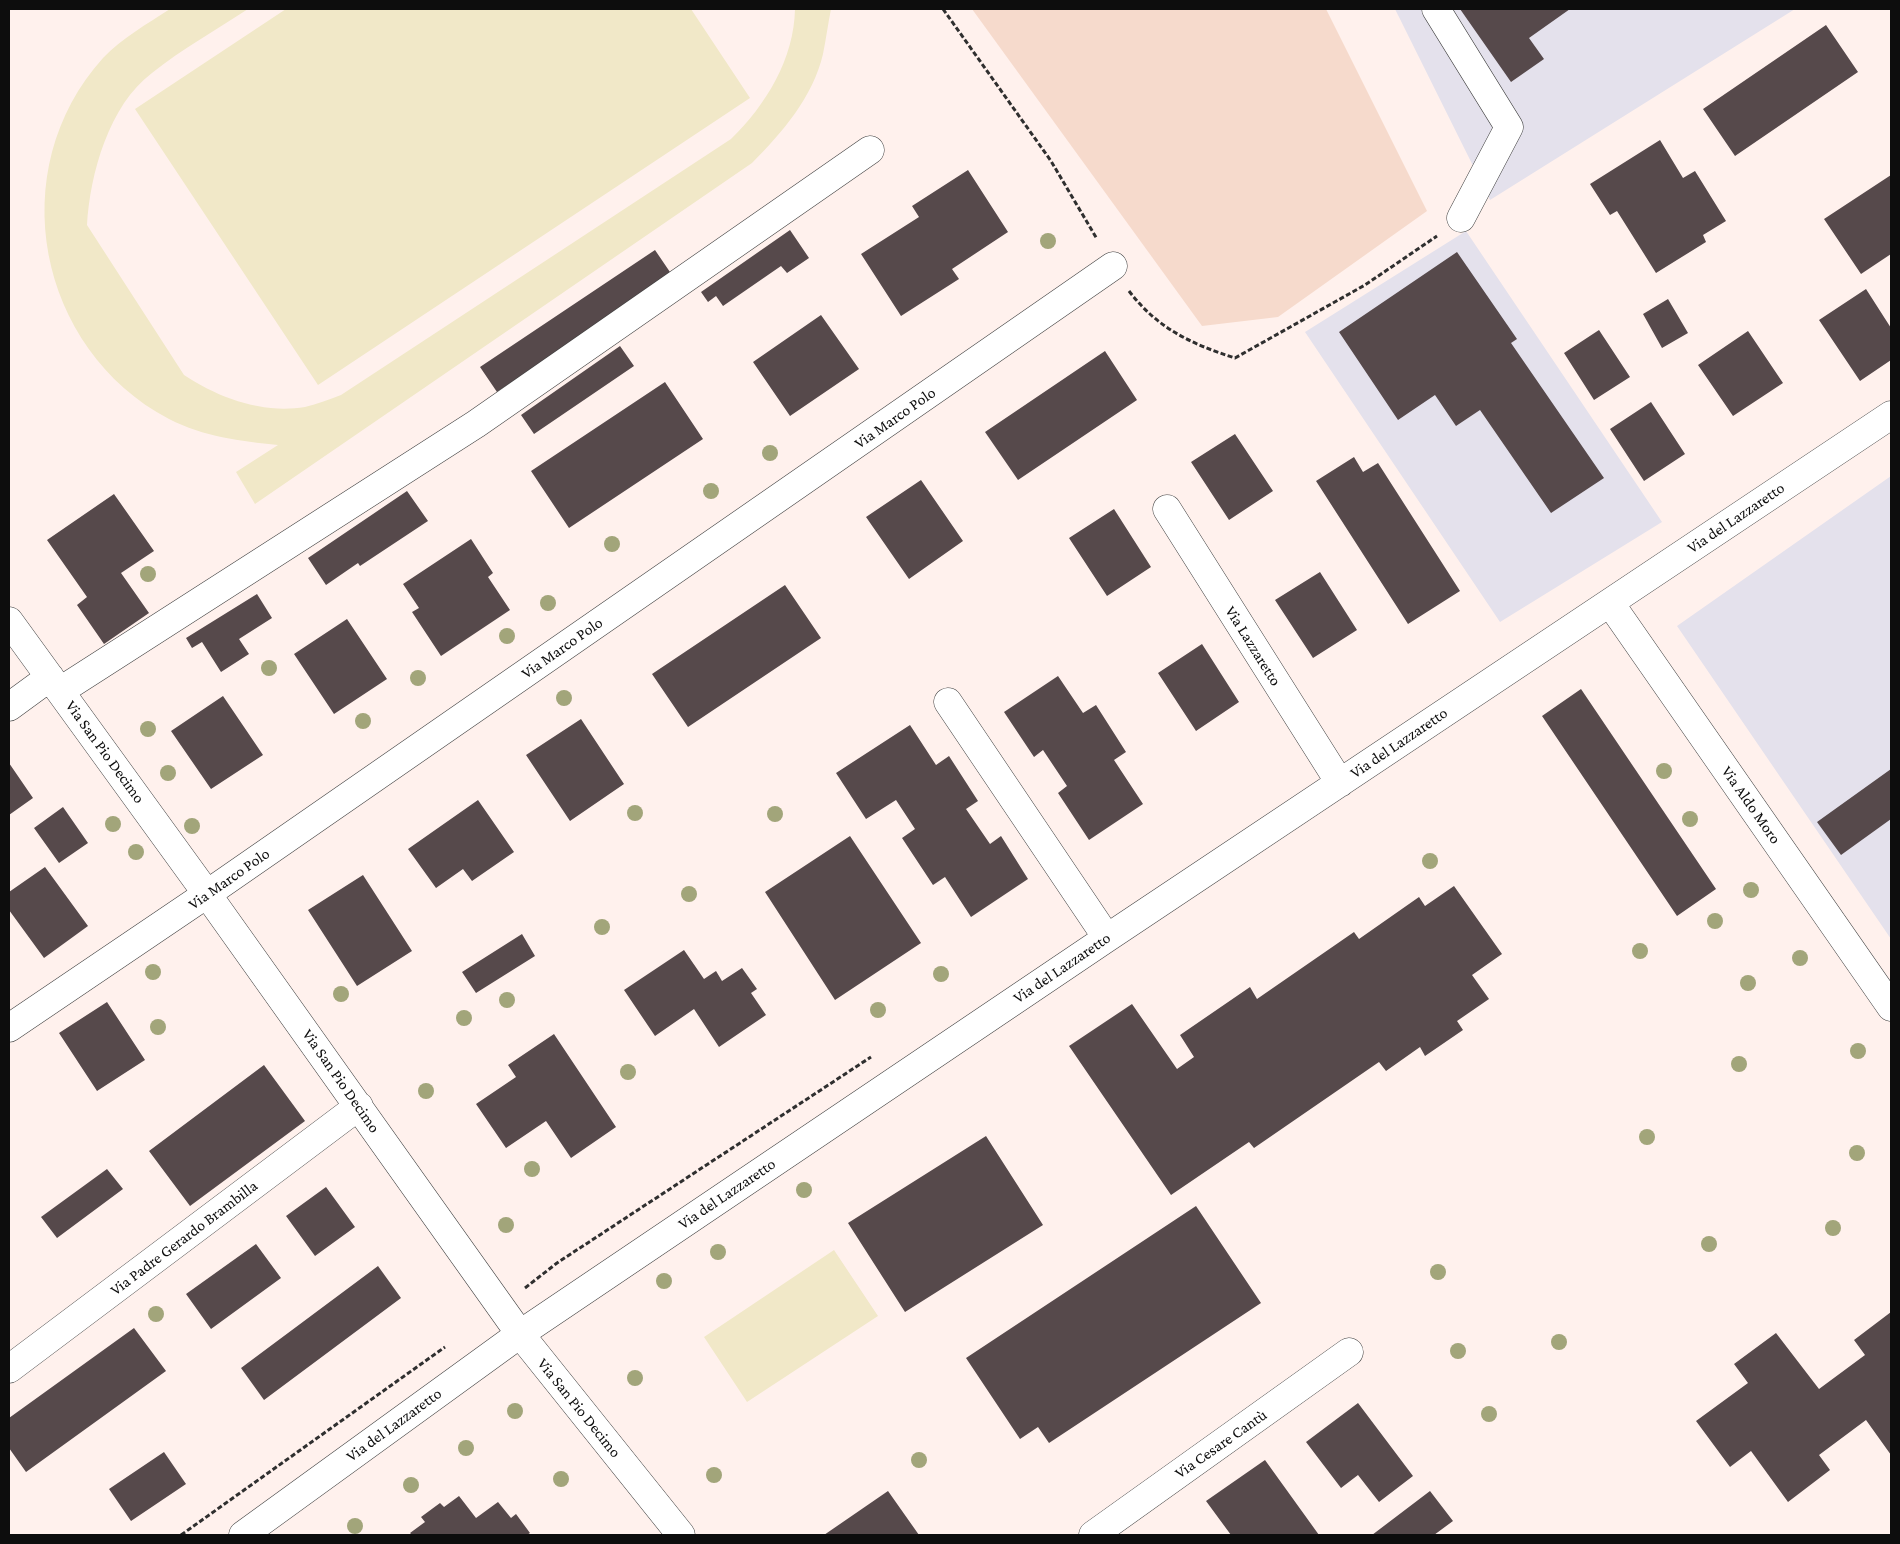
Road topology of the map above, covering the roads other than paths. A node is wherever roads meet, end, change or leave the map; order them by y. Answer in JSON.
{"nodes":[{"id":1,"x":1436,"y":9,"type":"edge"},
{"id":2,"x":870,"y":150,"type":"dead end"},
{"id":3,"x":1461,"y":218,"type":"road end"},
{"id":4,"x":1113,"y":266,"type":"road end"},
{"id":5,"x":1891,"y":415,"type":"edge"},
{"id":6,"x":1167,"y":509,"type":"dead end"},
{"id":7,"x":1610,"y":602,"type":"junction"},
{"id":8,"x":9,"y":622,"type":"edge"},
{"id":9,"x":55,"y":684,"type":"junction"},
{"id":10,"x":948,"y":702,"type":"dead end"},
{"id":11,"x":9,"y":707,"type":"edge"},
{"id":12,"x":1340,"y":783,"type":"junction"},
{"id":13,"x":207,"y":894,"type":"junction"},
{"id":14,"x":1107,"y":938,"type":"junction"},
{"id":15,"x":1891,"y":1007,"type":"edge"},
{"id":16,"x":9,"y":1028,"type":"edge"},
{"id":17,"x":359,"y":1106,"type":"junction"},
{"id":18,"x":520,"y":1334,"type":"junction"},
{"id":19,"x":1349,"y":1352,"type":"dead end"},
{"id":20,"x":9,"y":1369,"type":"edge"},
{"id":21,"x":244,"y":1535,"type":"edge"},
{"id":22,"x":681,"y":1535,"type":"edge"},
{"id":23,"x":1093,"y":1535,"type":"edge"}],
"edges":[{"from":1,"to":3,"type":"street"},
{"from":2,"to":9,"type":"street"},
{"from":4,"to":13,"type":"street","name":"Via Marco Polo"},
{"from":5,"to":7,"type":"street","name":"Via del Lazzaretto"},
{"from":6,"to":12,"type":"street","name":"Via Lazzaretto"},
{"from":7,"to":12,"type":"street","name":"Via del Lazzaretto"},
{"from":7,"to":15,"type":"street","name":"Via Aldo Moro"},
{"from":8,"to":9,"type":"street","name":"Via San Pio Decimo"},
{"from":9,"to":11,"type":"street"},
{"from":9,"to":13,"type":"street","name":"Via San Pio Decimo"},
{"from":10,"to":14,"type":"street"},
{"from":12,"to":14,"type":"street","name":"Via del Lazzaretto"},
{"from":13,"to":16,"type":"street","name":"Via Marco Polo"},
{"from":13,"to":17,"type":"street","name":"Via San Pio Decimo"},
{"from":14,"to":18,"type":"street","name":"Via del Lazzaretto"},
{"from":17,"to":18,"type":"street","name":"Via San Pio Decimo"},
{"from":17,"to":20,"type":"street","name":"Via Padre Gerardo Brambilla"},
{"from":18,"to":21,"type":"street","name":"Via del Lazzaretto"},
{"from":18,"to":22,"type":"street","name":"Via San Pio Decimo"},
{"from":19,"to":23,"type":"street","name":"Via Cesare Cantù"}]}
